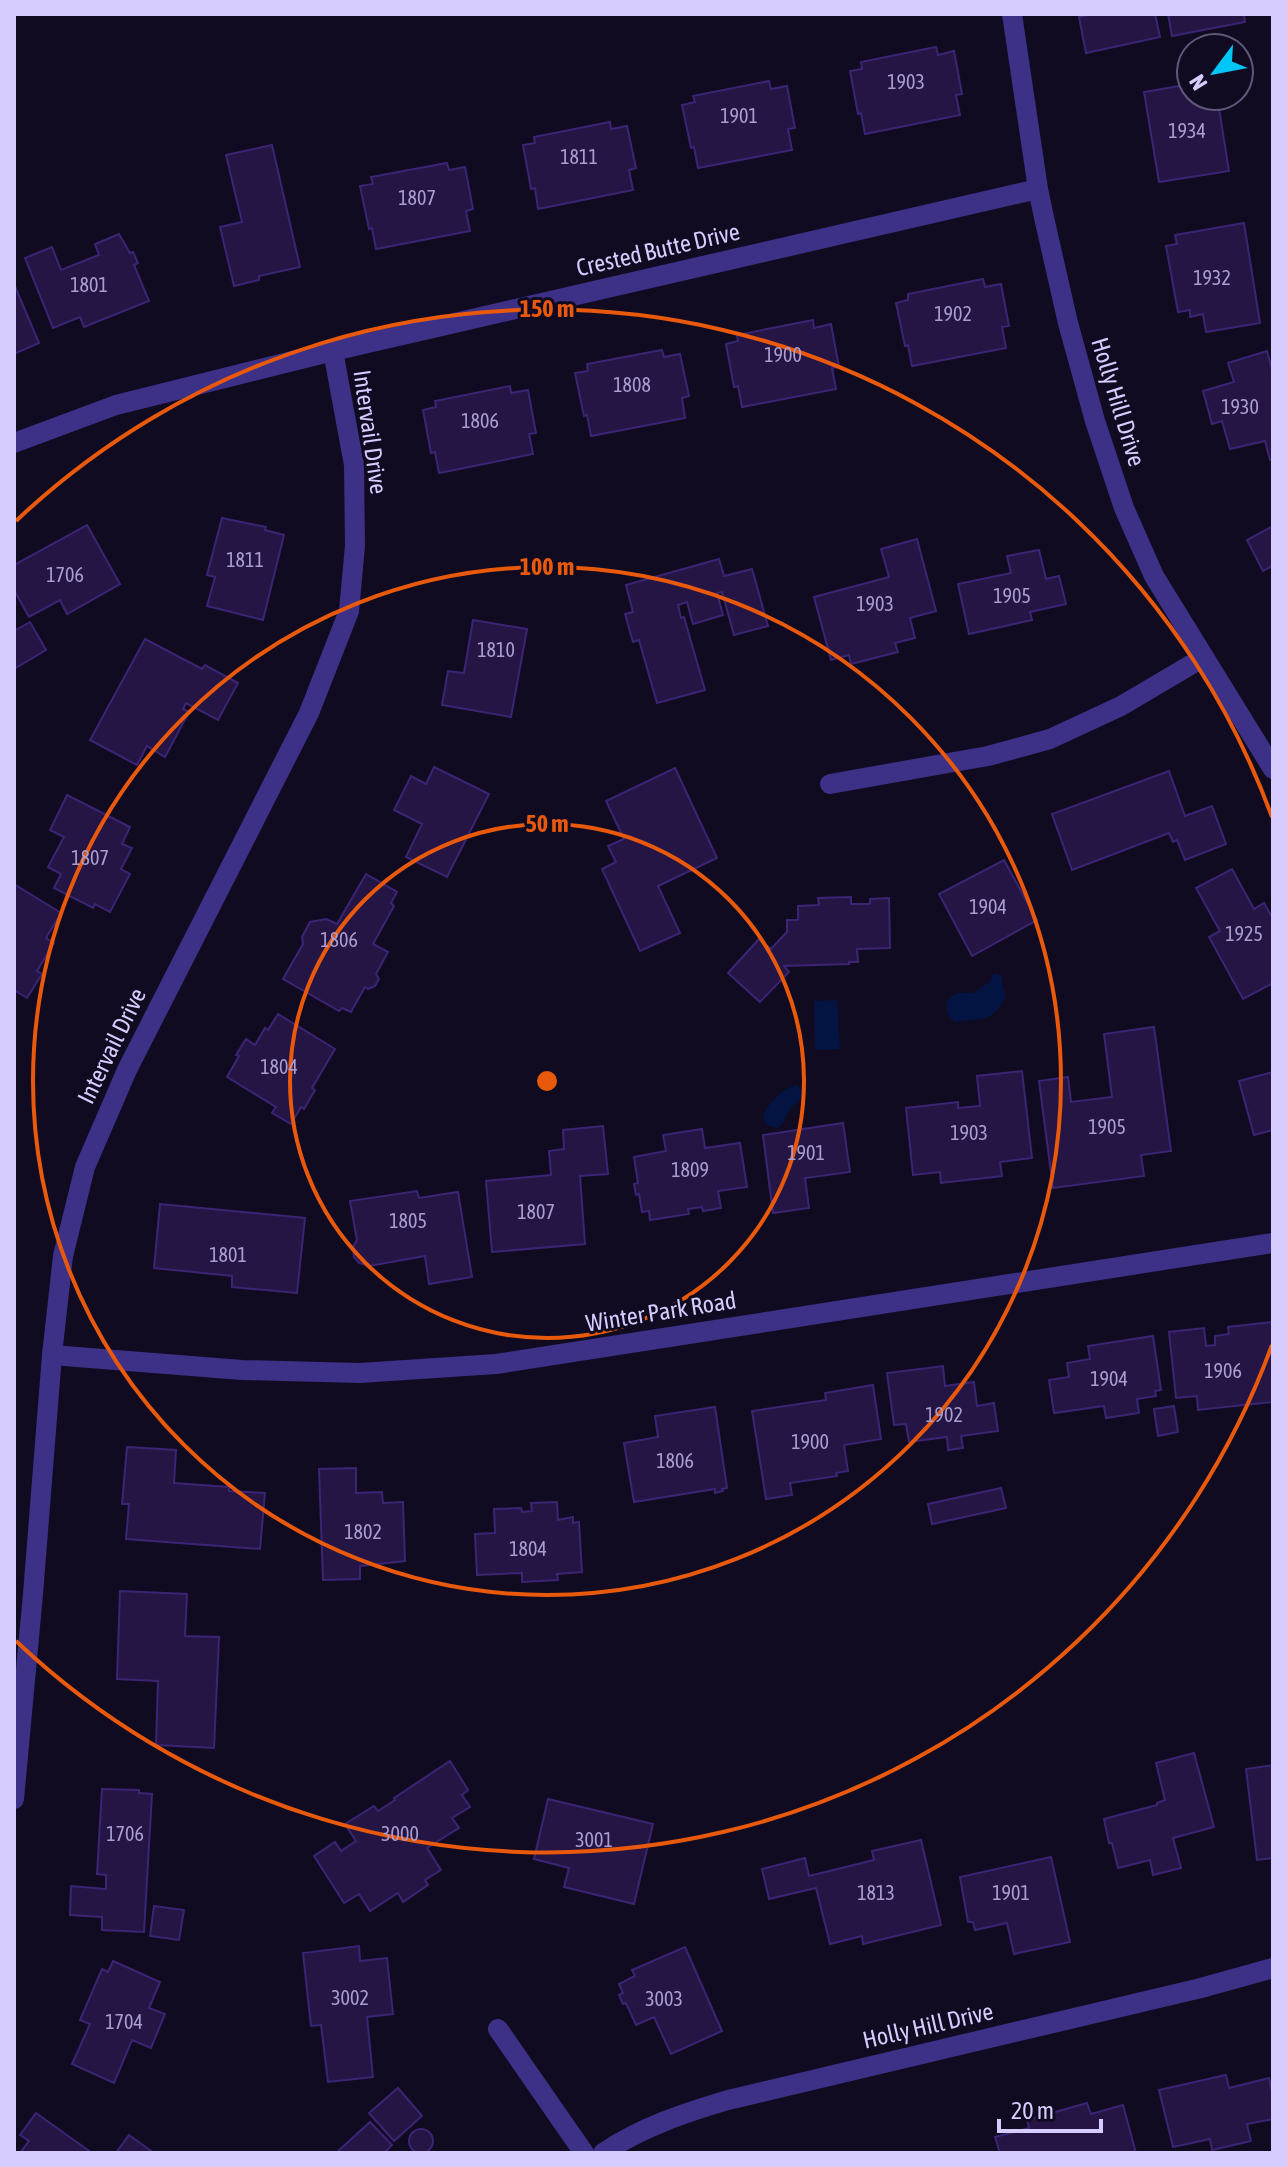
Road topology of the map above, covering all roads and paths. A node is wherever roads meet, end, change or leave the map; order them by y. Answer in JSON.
{"nodes":[{"id":1,"x":1012,"y":14,"type":"edge"},
{"id":2,"x":1038,"y":189,"type":"junction"},
{"id":3,"x":333,"y":351,"type":"junction"},
{"id":4,"x":14,"y":443,"type":"edge"},
{"id":5,"x":1204,"y":657,"type":"junction"},
{"id":6,"x":1273,"y":769,"type":"edge"},
{"id":7,"x":830,"y":784,"type":"dead end"},
{"id":8,"x":1273,"y":1243,"type":"edge"},
{"id":9,"x":52,"y":1355,"type":"junction"},
{"id":10,"x":24,"y":1594,"type":"edge"},
{"id":11,"x":14,"y":1799,"type":"edge"},
{"id":12,"x":1273,"y":1968,"type":"edge"},
{"id":13,"x":498,"y":2029,"type":"dead end"},
{"id":14,"x":584,"y":2153,"type":"edge"},
{"id":15,"x":603,"y":2153,"type":"edge"}],
"edges":[{"from":1,"to":2,"type":"street","name":"Holly Hill Drive"},
{"from":2,"to":3,"type":"street","name":"Crested Butte Drive"},
{"from":2,"to":5,"type":"street","name":"Holly Hill Drive"},
{"from":3,"to":4,"type":"street","name":"Crested Butte Drive"},
{"from":3,"to":9,"type":"street","name":"Intervail Drive"},
{"from":5,"to":6,"type":"street","name":"Holly Hill Drive"},
{"from":5,"to":7,"type":"street"},
{"from":8,"to":9,"type":"street","name":"Winter Park Road"},
{"from":9,"to":10,"type":"street","name":"Intervail Drive"},
{"from":10,"to":11,"type":"street","name":"Intervail Drive"},
{"from":12,"to":15,"type":"street","name":"Holly Hill Drive"},
{"from":13,"to":14,"type":"street"}]}
